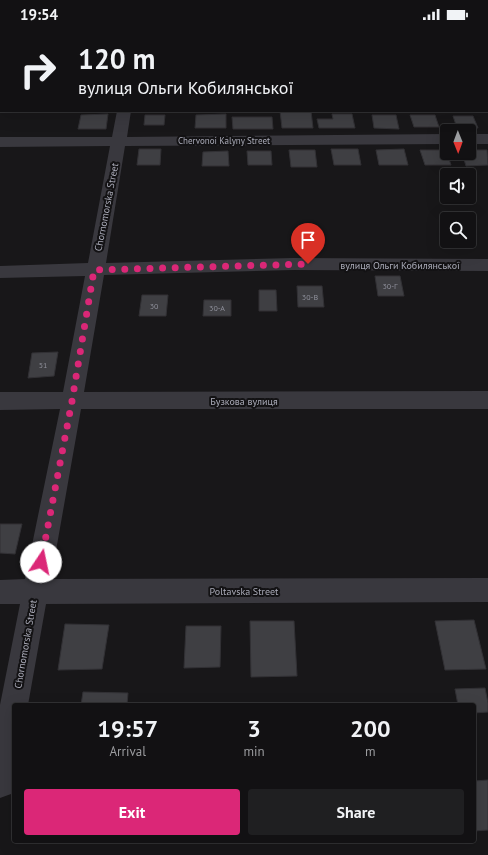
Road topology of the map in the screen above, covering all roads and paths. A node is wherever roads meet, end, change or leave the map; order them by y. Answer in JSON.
{"nodes":[{"id":1,"x":124,"y":112,"type":"edge"},
{"id":2,"x":440,"y":139,"type":"edge"},
{"id":3,"x":476,"y":139,"type":"edge"},
{"id":4,"x":488,"y":139,"type":"edge"},
{"id":5,"x":0,"y":142,"type":"edge"},
{"id":6,"x":118,"y":142,"type":"junction"},
{"id":7,"x":488,"y":265,"type":"edge"},
{"id":8,"x":94,"y":270,"type":"junction"},
{"id":9,"x":0,"y":272,"type":"edge"},
{"id":10,"x":488,"y":400,"type":"edge"},
{"id":11,"x":0,"y":401,"type":"edge"},
{"id":12,"x":72,"y":401,"type":"junction"},
{"id":13,"x":488,"y":590,"type":"edge"},
{"id":14,"x":0,"y":592,"type":"edge"},
{"id":15,"x":35,"y":592,"type":"junction"},
{"id":16,"x":15,"y":703,"type":"edge"},
{"id":17,"x":12,"y":717,"type":"edge"},
{"id":18,"x":0,"y":783,"type":"edge"}],
"edges":[{"from":1,"to":6,"type":"street","name":"Chornomorska Street"},
{"from":2,"to":6,"type":"street","name":"Chervonoi Kalyny Street"},
{"from":3,"to":4,"type":"street"},
{"from":5,"to":6,"type":"street","name":"Chervonoi Kalyny Street"},
{"from":6,"to":8,"type":"street","name":"Chornomorska Street"},
{"from":7,"to":8,"type":"street","name":"вулиця Ольги Кобилянської"},
{"from":8,"to":9,"type":"street","name":"вулиця Ольги Кобилянської"},
{"from":8,"to":12,"type":"street","name":"Chornomorska Street"},
{"from":10,"to":12,"type":"street","name":"Бузкова вулиця"},
{"from":11,"to":12,"type":"street","name":"Бузкова вулиця"},
{"from":12,"to":15,"type":"street","name":"Chornomorska Street"},
{"from":13,"to":15,"type":"street","name":"Poltavska Street"},
{"from":14,"to":15,"type":"street","name":"Poltavska Street"},
{"from":15,"to":16,"type":"street","name":"Chornomorska Street"},
{"from":17,"to":18,"type":"street","name":"Chornomorska Street"}]}
